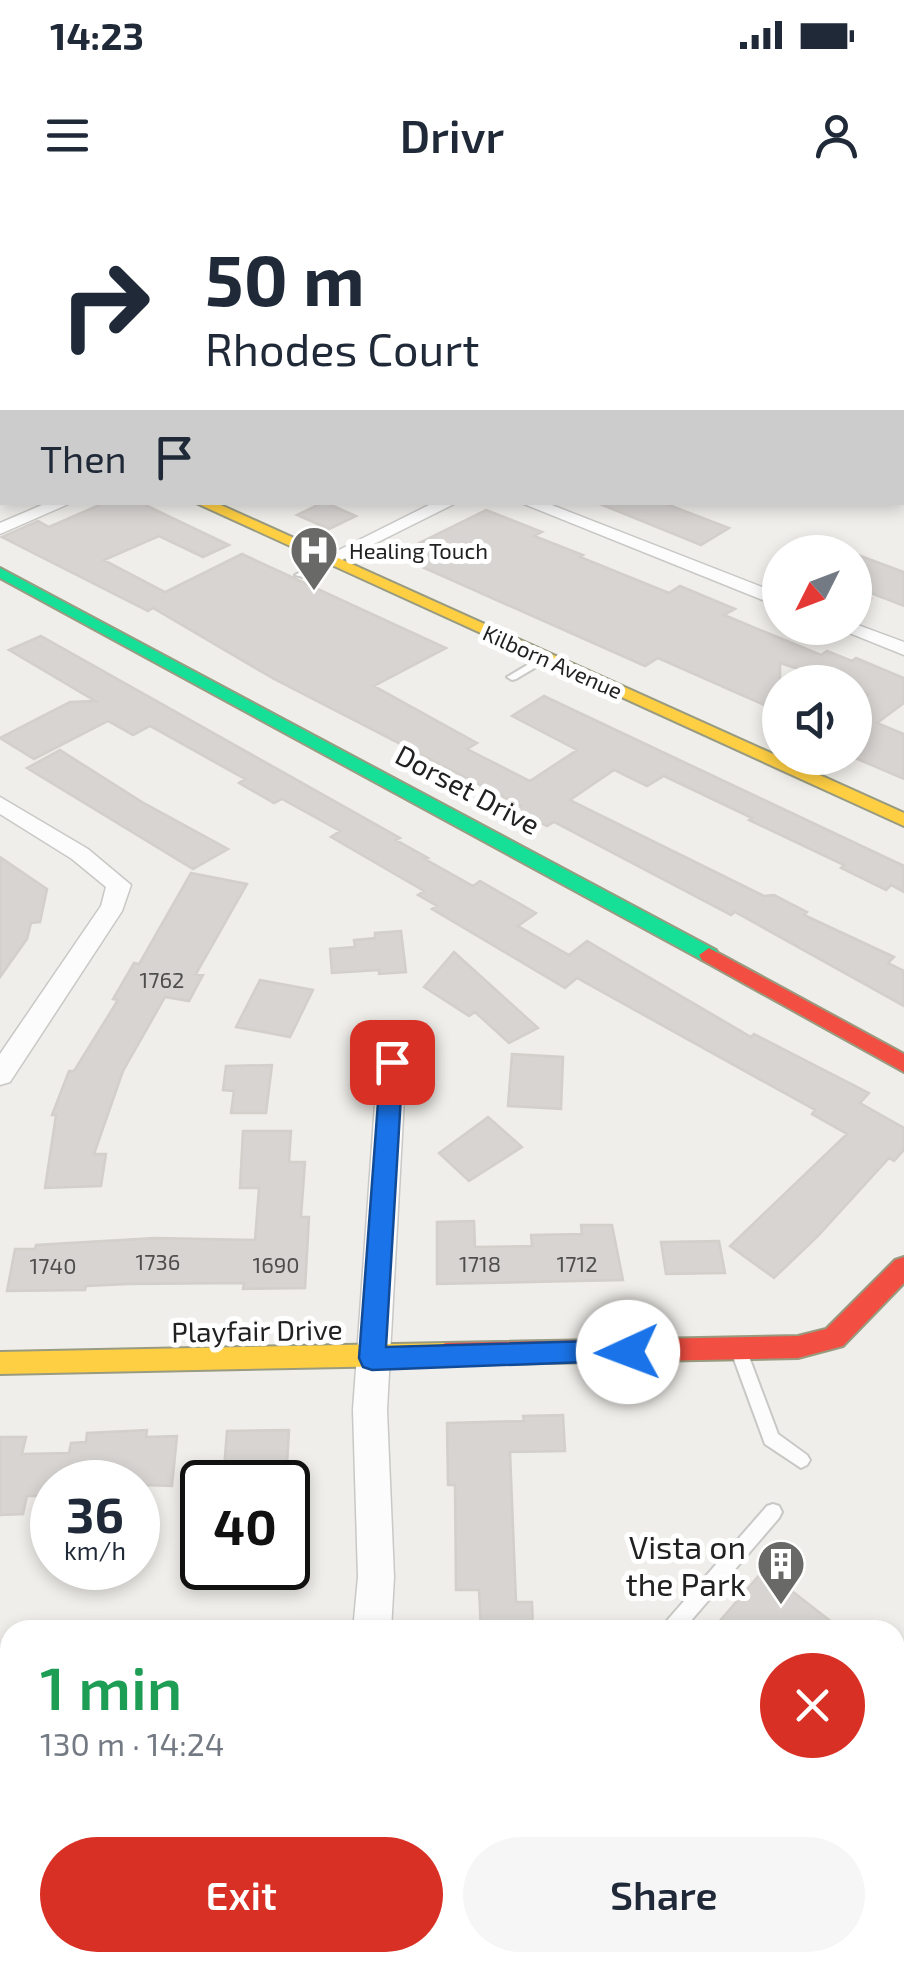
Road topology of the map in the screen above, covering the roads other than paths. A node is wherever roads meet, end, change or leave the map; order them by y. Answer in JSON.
{"nodes":[{"id":1,"x":59,"y":505,"type":"edge"},
{"id":2,"x":209,"y":505,"type":"edge"},
{"id":3,"x":444,"y":505,"type":"edge"},
{"id":4,"x":535,"y":505,"type":"edge"},
{"id":5,"x":0,"y":530,"type":"edge"},
{"id":6,"x":328,"y":560,"type":"junction"},
{"id":7,"x":0,"y":572,"type":"edge"},
{"id":8,"x":300,"y":574,"type":"dead end"},
{"id":9,"x":762,"y":595,"type":"edge"},
{"id":10,"x":872,"y":637,"type":"edge"},
{"id":11,"x":904,"y":649,"type":"edge"},
{"id":12,"x":544,"y":658,"type":"junction"},
{"id":13,"x":512,"y":677,"type":"dead end"},
{"id":14,"x":0,"y":804,"type":"edge"},
{"id":15,"x":904,"y":820,"type":"edge"},
{"id":16,"x":392,"y":1062,"type":"dead end"},
{"id":17,"x":904,"y":1064,"type":"edge"},
{"id":18,"x":0,"y":1075,"type":"edge"},
{"id":19,"x":904,"y":1268,"type":"edge"},
{"id":20,"x":738,"y":1349,"type":"junction"},
{"id":21,"x":372,"y":1358,"type":"junction"},
{"id":22,"x":0,"y":1363,"type":"edge"},
{"id":23,"x":801,"y":1460,"type":"dead end"},
{"id":24,"x":773,"y":1512,"type":"dead end"},
{"id":25,"x":373,"y":1620,"type":"edge"},
{"id":26,"x":680,"y":1620,"type":"edge"}],
"edges":[{"from":1,"to":5,"type":"street"},
{"from":2,"to":6,"type":"street","name":"Kilborn Avenue"},
{"from":3,"to":6,"type":"street"},
{"from":4,"to":9,"type":"street"},
{"from":6,"to":8,"type":"lane"},
{"from":6,"to":12,"type":"street","name":"Kilborn Avenue"},
{"from":7,"to":17,"type":"street","name":"Dorset Drive"},
{"from":10,"to":11,"type":"street"},
{"from":12,"to":13,"type":"lane"},
{"from":12,"to":15,"type":"street","name":"Kilborn Avenue"},
{"from":14,"to":18,"type":"street"},
{"from":16,"to":21,"type":"street"},
{"from":19,"to":20,"type":"street","name":"Playfair Drive"},
{"from":20,"to":21,"type":"street","name":"Playfair Drive"},
{"from":20,"to":23,"type":"lane"},
{"from":21,"to":22,"type":"street","name":"Playfair Drive"},
{"from":21,"to":25,"type":"street"},
{"from":24,"to":26,"type":"lane"}]}
